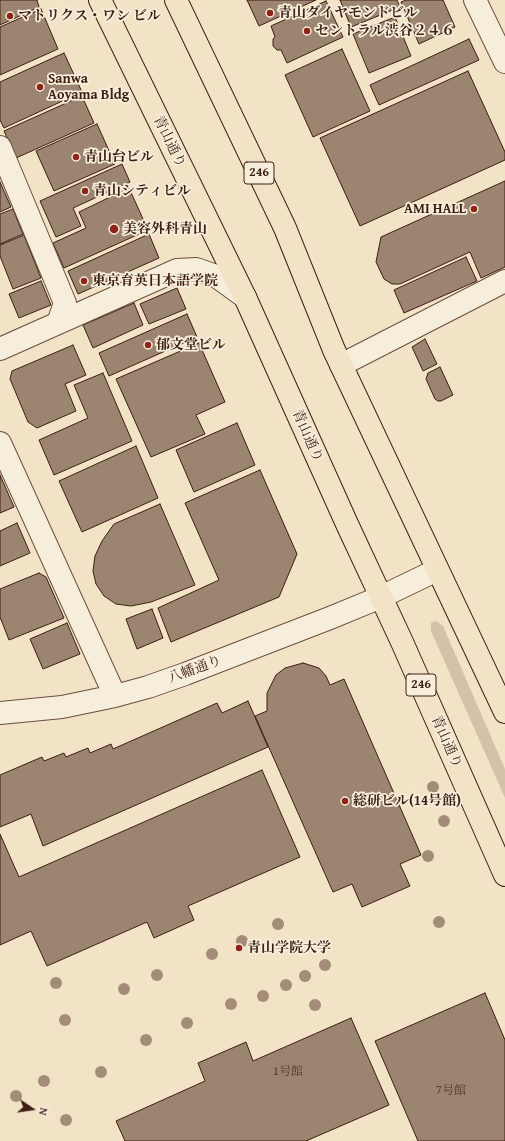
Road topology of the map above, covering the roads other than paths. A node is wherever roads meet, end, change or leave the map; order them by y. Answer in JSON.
{"nodes":[{"id":1,"x":100,"y":0,"type":"edge"},
{"id":2,"x":176,"y":0,"type":"edge"},
{"id":3,"x":475,"y":0,"type":"edge"},
{"id":4,"x":505,"y":62,"type":"edge"},
{"id":5,"x":0,"y":147,"type":"edge"},
{"id":6,"x":505,"y":281,"type":"edge"},
{"id":7,"x":245,"y":297,"type":"junction"},
{"id":8,"x":58,"y":323,"type":"junction"},
{"id":9,"x":0,"y":350,"type":"edge"},
{"id":10,"x":341,"y":365,"type":"junction"},
{"id":11,"x":0,"y":443,"type":"edge"},
{"id":12,"x":437,"y":570,"type":"junction"},
{"id":13,"x":381,"y":597,"type":"junction"},
{"id":14,"x":115,"y":696,"type":"junction"},
{"id":15,"x":505,"y":712,"type":"edge"},
{"id":16,"x":0,"y":713,"type":"edge"},
{"id":17,"x":505,"y":875,"type":"edge"}],
"edges":[{"from":1,"to":7,"type":"highway","name":"青山通り","number":"246"},
{"from":2,"to":10,"type":"highway","number":"246"},
{"from":3,"to":4,"type":"street"},
{"from":5,"to":8,"type":"street"},
{"from":6,"to":10,"type":"street"},
{"from":7,"to":8,"type":"street"},
{"from":7,"to":13,"type":"highway","name":"青山通り","number":"246"},
{"from":8,"to":9,"type":"street"},
{"from":10,"to":12,"type":"highway","number":"246"},
{"from":11,"to":14,"type":"street"},
{"from":12,"to":13,"type":"street","name":"八幡通り"},
{"from":12,"to":15,"type":"highway","number":"246"},
{"from":13,"to":14,"type":"street","name":"八幡通り"},
{"from":13,"to":17,"type":"highway","name":"青山通り","number":"246"},
{"from":14,"to":16,"type":"street","name":"八幡通り"}]}
